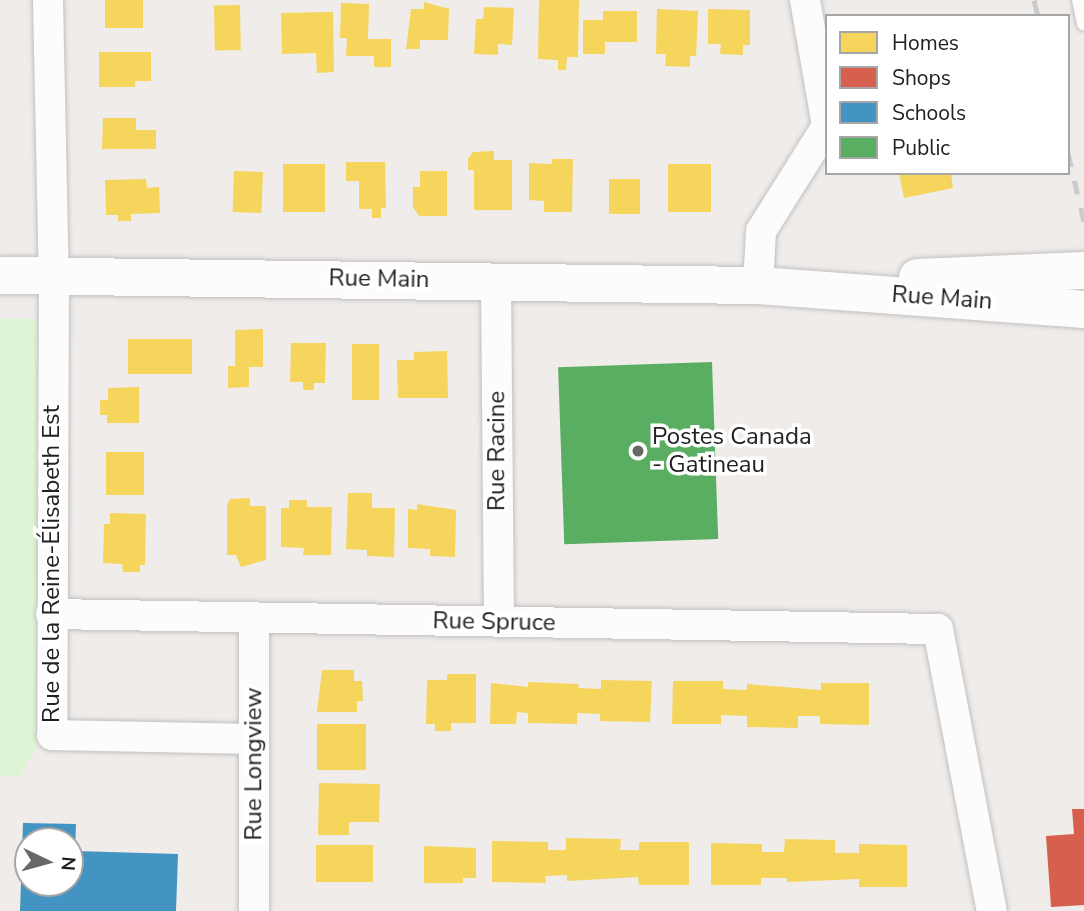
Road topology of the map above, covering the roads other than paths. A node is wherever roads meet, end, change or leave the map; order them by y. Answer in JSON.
{"nodes":[{"id":1,"x":48,"y":0,"type":"edge"},
{"id":2,"x":805,"y":0,"type":"edge"},
{"id":3,"x":1079,"y":0,"type":"edge"},
{"id":4,"x":1084,"y":23,"type":"edge"},
{"id":5,"x":825,"y":115,"type":"edge"},
{"id":6,"x":825,"y":129,"type":"edge"},
{"id":7,"x":1084,"y":270,"type":"edge"},
{"id":8,"x":0,"y":275,"type":"edge"},
{"id":9,"x":54,"y":275,"type":"junction"},
{"id":10,"x":496,"y":280,"type":"junction"},
{"id":11,"x":758,"y":285,"type":"junction"},
{"id":12,"x":1084,"y":309,"type":"edge"},
{"id":13,"x":51,"y":614,"type":"junction"},
{"id":14,"x":254,"y":617,"type":"junction"},
{"id":15,"x":499,"y":622,"type":"junction"},
{"id":16,"x":253,"y":739,"type":"junction"},
{"id":17,"x":254,"y":911,"type":"edge"},
{"id":18,"x":992,"y":911,"type":"edge"}],
"edges":[{"from":1,"to":9,"type":"street","name":"Rue de la Reine-Élisabeth Est"},
{"from":2,"to":5,"type":"street"},
{"from":3,"to":4,"type":"lane"},
{"from":6,"to":11,"type":"street"},
{"from":7,"to":11,"type":"street","name":"Rue Main"},
{"from":8,"to":9,"type":"street","name":"Rue Main"},
{"from":9,"to":10,"type":"street","name":"Rue Main"},
{"from":9,"to":13,"type":"street","name":"Rue de la Reine-Élisabeth Est"},
{"from":10,"to":11,"type":"street","name":"Rue Main"},
{"from":10,"to":15,"type":"street","name":"Rue Racine"},
{"from":11,"to":12,"type":"street","name":"Rue Main"},
{"from":13,"to":14,"type":"street","name":"Rue Spruce"},
{"from":13,"to":16,"type":"street","name":"Rue de la Reine-Élisabeth Est"},
{"from":14,"to":15,"type":"street","name":"Rue Spruce"},
{"from":14,"to":16,"type":"street","name":"Rue Longview"},
{"from":15,"to":18,"type":"street","name":"Rue Spruce"},
{"from":16,"to":17,"type":"street","name":"Rue Longview"}]}
